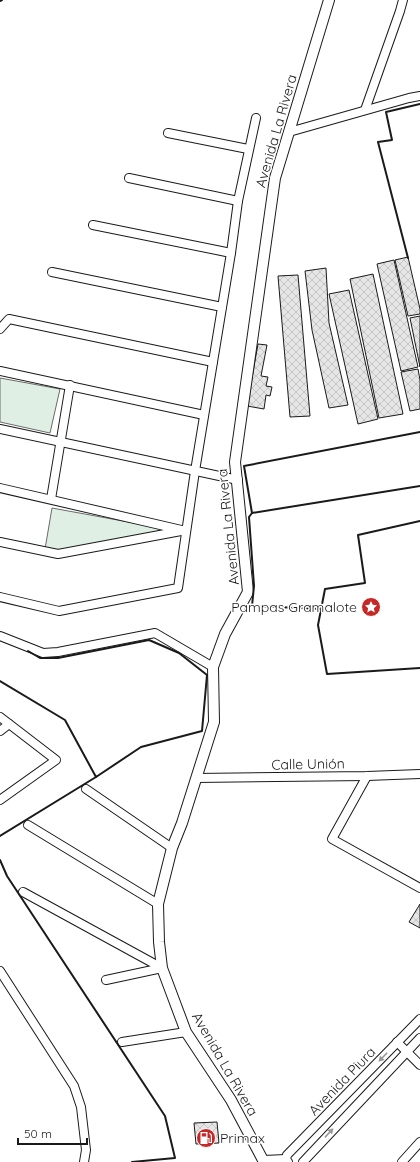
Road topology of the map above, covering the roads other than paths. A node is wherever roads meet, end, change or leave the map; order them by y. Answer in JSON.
{"nodes":[{"id":1,"x":329,"y":0,"type":"edge"},
{"id":2,"x":403,"y":0,"type":"edge"},
{"id":3,"x":420,"y":96,"type":"edge"},
{"id":4,"x":366,"y":110,"type":"junction"},
{"id":5,"x":256,"y":118,"type":"dead end"},
{"id":6,"x":289,"y":132,"type":"junction"},
{"id":7,"x":168,"y":133,"type":"dead end"},
{"id":8,"x":248,"y":149,"type":"junction"},
{"id":9,"x":129,"y":178,"type":"dead end"},
{"id":10,"x":238,"y":201,"type":"junction"},
{"id":11,"x":93,"y":225,"type":"dead end"},
{"id":12,"x":231,"y":253,"type":"junction"},
{"id":13,"x":52,"y":272,"type":"dead end"},
{"id":14,"x":222,"y":307,"type":"junction"},
{"id":15,"x":0,"y":329,"type":"edge"},
{"id":16,"x":213,"y":362,"type":"junction"},
{"id":17,"x":0,"y":371,"type":"edge"},
{"id":18,"x":70,"y":386,"type":"junction"},
{"id":19,"x":204,"y":414,"type":"junction"},
{"id":20,"x":0,"y":429,"type":"edge"},
{"id":21,"x":60,"y":441,"type":"junction"},
{"id":22,"x":195,"y":471,"type":"junction"},
{"id":23,"x":238,"y":480,"type":"junction"},
{"id":24,"x":0,"y":488,"type":"edge"},
{"id":25,"x":50,"y":499,"type":"junction"},
{"id":26,"x":186,"y":531,"type":"junction"},
{"id":27,"x":0,"y":542,"type":"edge"},
{"id":28,"x":0,"y":597,"type":"edge"},
{"id":29,"x":0,"y":636,"type":"edge"},
{"id":30,"x":213,"y":667,"type":"junction"},
{"id":31,"x":0,"y":717,"type":"edge"},
{"id":32,"x":9,"y":724,"type":"junction"},
{"id":33,"x":0,"y":731,"type":"edge"},
{"id":34,"x":420,"y":774,"type":"edge"},
{"id":35,"x":366,"y":776,"type":"junction"},
{"id":36,"x":196,"y":778,"type":"junction"},
{"id":37,"x":86,"y":789,"type":"dead end"},
{"id":38,"x":0,"y":800,"type":"edge"},
{"id":39,"x":28,"y":825,"type":"dead end"},
{"id":40,"x":172,"y":848,"type":"junction"},
{"id":41,"x":420,"y":888,"type":"edge"},
{"id":42,"x":23,"y":892,"type":"dead end"},
{"id":43,"x":158,"y":904,"type":"junction"},
{"id":44,"x":162,"y":968,"type":"junction"},
{"id":45,"x":0,"y":971,"type":"edge"},
{"id":46,"x":106,"y":980,"type":"dead end"},
{"id":47,"x":420,"y":1019,"type":"edge"},
{"id":48,"x":186,"y":1032,"type":"junction"},
{"id":49,"x":420,"y":1038,"type":"edge"},
{"id":50,"x":122,"y":1042,"type":"dead end"},
{"id":51,"x":397,"y":1042,"type":"junction"},
{"id":52,"x":406,"y":1052,"type":"junction"},
{"id":53,"x":420,"y":1065,"type":"edge"},
{"id":54,"x":420,"y":1142,"type":"edge"},
{"id":55,"x":287,"y":1160,"type":"edge"},
{"id":56,"x":264,"y":1161,"type":"edge"},
{"id":57,"x":84,"y":1162,"type":"edge"},
{"id":58,"x":303,"y":1162,"type":"edge"},
{"id":59,"x":402,"y":1162,"type":"edge"}],
"edges":[{"from":1,"to":6,"type":"street","name":"Avenida La Rivera"},
{"from":2,"to":4,"type":"street"},
{"from":3,"to":4,"type":"street"},
{"from":4,"to":6,"type":"street"},
{"from":5,"to":8,"type":"street"},
{"from":6,"to":23,"type":"street","name":"Avenida La Rivera"},
{"from":7,"to":8,"type":"street"},
{"from":8,"to":10,"type":"street"},
{"from":9,"to":10,"type":"street"},
{"from":10,"to":12,"type":"street"},
{"from":11,"to":12,"type":"street"},
{"from":12,"to":14,"type":"street"},
{"from":13,"to":14,"type":"street"},
{"from":14,"to":16,"type":"street"},
{"from":15,"to":16,"type":"street"},
{"from":16,"to":19,"type":"street"},
{"from":17,"to":18,"type":"street"},
{"from":18,"to":19,"type":"street"},
{"from":18,"to":21,"type":"street"},
{"from":19,"to":22,"type":"street"},
{"from":20,"to":21,"type":"street"},
{"from":21,"to":22,"type":"street"},
{"from":21,"to":25,"type":"street"},
{"from":22,"to":23,"type":"street"},
{"from":22,"to":26,"type":"street"},
{"from":23,"to":30,"type":"street","name":"Avenida La Rivera"},
{"from":24,"to":25,"type":"street"},
{"from":25,"to":26,"type":"street"},
{"from":26,"to":27,"type":"street"},
{"from":26,"to":28,"type":"street"},
{"from":29,"to":30,"type":"street"},
{"from":30,"to":36,"type":"street","name":"Avenida La Rivera"},
{"from":31,"to":32,"type":"street"},
{"from":32,"to":33,"type":"street"},
{"from":32,"to":38,"type":"street"},
{"from":34,"to":35,"type":"street","name":"Calle Unión"},
{"from":35,"to":36,"type":"street","name":"Calle Unión"},
{"from":35,"to":41,"type":"street"},
{"from":36,"to":40,"type":"street","name":"Avenida La Rivera"},
{"from":37,"to":40,"type":"street"},
{"from":39,"to":43,"type":"street"},
{"from":40,"to":43,"type":"street","name":"Avenida La Rivera"},
{"from":42,"to":44,"type":"street"},
{"from":43,"to":44,"type":"street","name":"Avenida La Rivera"},
{"from":44,"to":46,"type":"street"},
{"from":44,"to":48,"type":"street","name":"Avenida La Rivera"},
{"from":45,"to":57,"type":"street"},
{"from":47,"to":51,"type":"street","name":"Avenida Piura"},
{"from":48,"to":50,"type":"street"},
{"from":48,"to":56,"type":"street","name":"Avenida La Rivera"},
{"from":49,"to":52,"type":"street","name":"Avenida Piura"},
{"from":51,"to":52,"type":"street"},
{"from":51,"to":55,"type":"street","name":"Avenida Piura","one_way":true},
{"from":52,"to":53,"type":"street"},
{"from":58,"to":52,"type":"street","name":"Avenida Piura","one_way":true},
{"from":54,"to":59,"type":"street"},
{"from":55,"to":56,"type":"street"}]}
